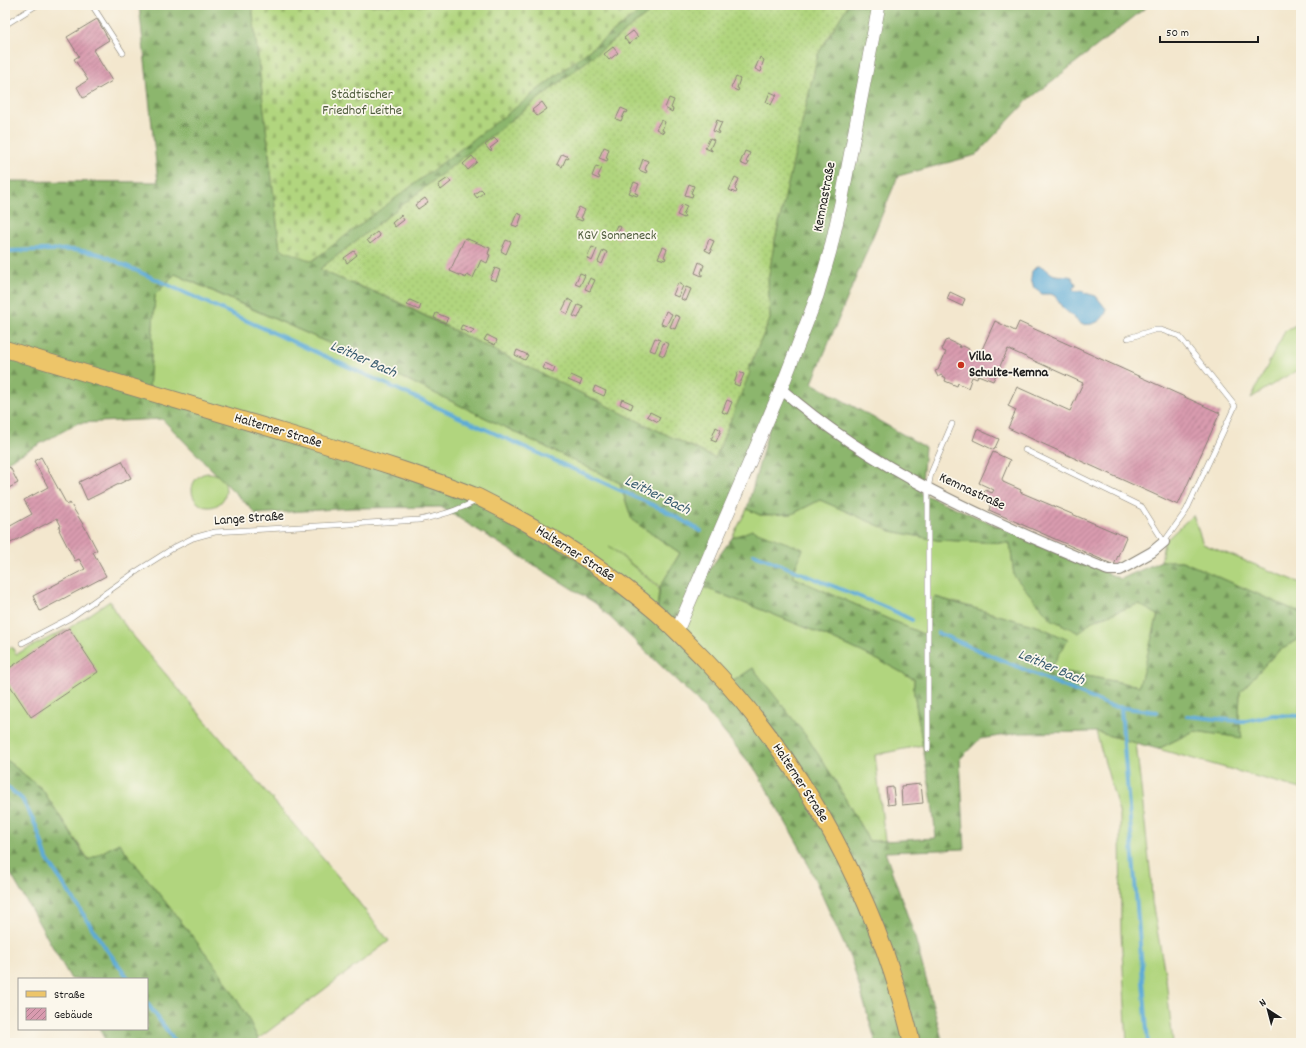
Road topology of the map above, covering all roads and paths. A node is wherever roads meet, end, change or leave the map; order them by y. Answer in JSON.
{"nodes":[{"id":1,"x":37,"y":5,"type":"edge"},
{"id":2,"x":92,"y":5,"type":"edge"},
{"id":3,"x":879,"y":5,"type":"edge"},
{"id":4,"x":5,"y":25,"type":"edge"},
{"id":5,"x":123,"y":53,"type":"dead end"},
{"id":6,"x":1128,"y":338,"type":"dead end"},
{"id":7,"x":5,"y":349,"type":"edge"},
{"id":8,"x":781,"y":389,"type":"junction"},
{"id":9,"x":952,"y":424,"type":"dead end"},
{"id":10,"x":1025,"y":450,"type":"dead end"},
{"id":11,"x":928,"y":489,"type":"junction"},
{"id":12,"x":481,"y":498,"type":"junction"},
{"id":13,"x":1164,"y":542,"type":"junction"},
{"id":14,"x":677,"y":631,"type":"junction"},
{"id":15,"x":22,"y":643,"type":"dead end"},
{"id":16,"x":928,"y":749,"type":"dead end"},
{"id":17,"x":912,"y":1043,"type":"edge"}],
"edges":[{"from":1,"to":4,"type":"lane"},
{"from":2,"to":5,"type":"lane"},
{"from":3,"to":8,"type":"street","name":"Kemnastraße"},
{"from":6,"to":13,"type":"lane"},
{"from":7,"to":12,"type":"main road","name":"Halterner Straße"},
{"from":8,"to":11,"type":"street","name":"Kemnastraße"},
{"from":8,"to":14,"type":"street","name":"Kemnastraße"},
{"from":9,"to":11,"type":"lane"},
{"from":10,"to":13,"type":"lane"},
{"from":11,"to":13,"type":"street","name":"Kemnastraße"},
{"from":11,"to":16,"type":"lane"},
{"from":12,"to":14,"type":"main road","name":"Halterner Straße"},
{"from":12,"to":15,"type":"lane","name":"Lange Straße"},
{"from":14,"to":17,"type":"main road","name":"Halterner Straße"}]}
